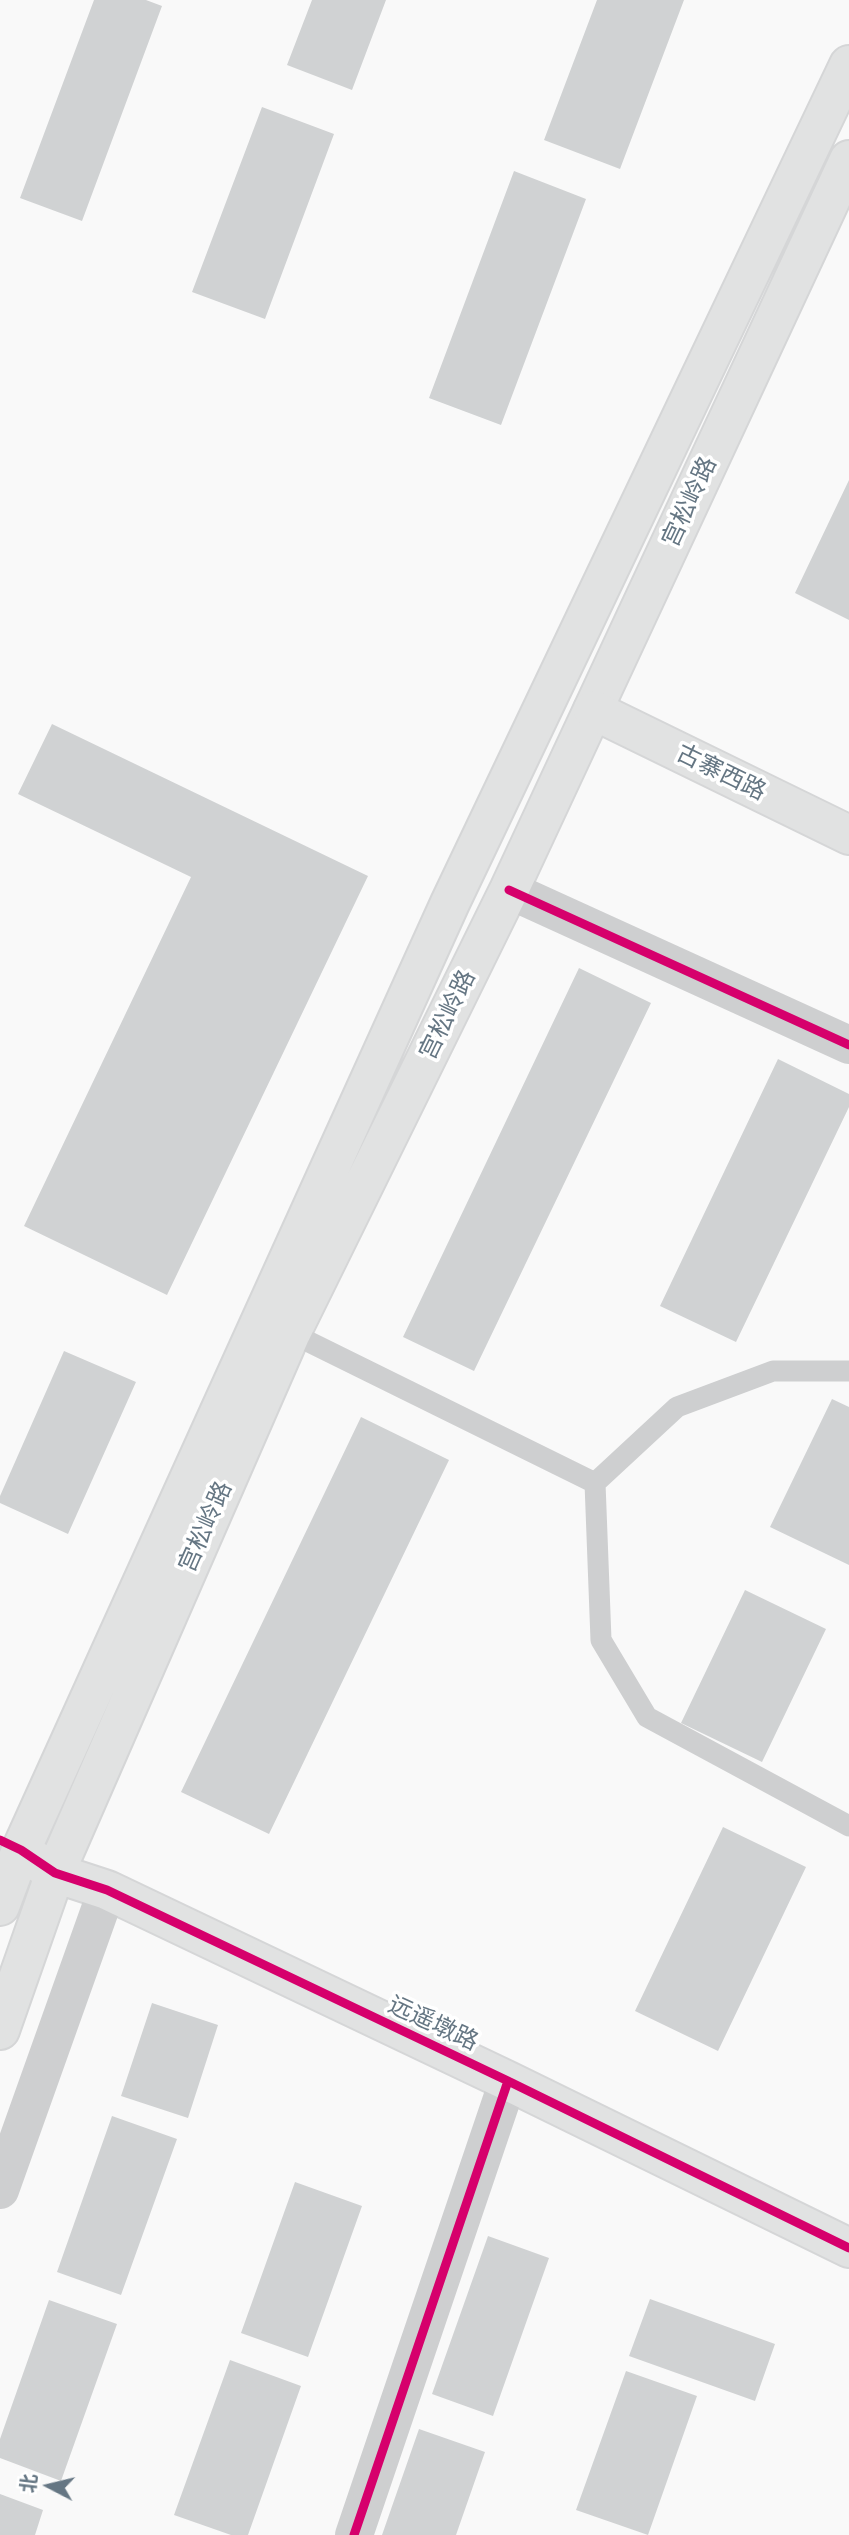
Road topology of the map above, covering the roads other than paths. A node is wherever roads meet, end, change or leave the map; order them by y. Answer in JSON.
{"nodes":[{"id":1,"x":849,"y":65,"type":"edge"},
{"id":2,"x":849,"y":160,"type":"edge"},
{"id":3,"x":593,"y":710,"type":"junction"},
{"id":4,"x":849,"y":835,"type":"edge"},
{"id":5,"x":509,"y":890,"type":"junction"},
{"id":6,"x":849,"y":1045,"type":"edge"},
{"id":7,"x":291,"y":1333,"type":"junction"},
{"id":8,"x":849,"y":1371,"type":"edge"},
{"id":9,"x":595,"y":1483,"type":"junction"},
{"id":10,"x":849,"y":1826,"type":"edge"},
{"id":11,"x":10,"y":1845,"type":"edge"},
{"id":12,"x":55,"y":1873,"type":"junction"},
{"id":13,"x":107,"y":1890,"type":"junction"},
{"id":14,"x":0,"y":1906,"type":"edge"},
{"id":15,"x":0,"y":2030,"type":"edge"},
{"id":16,"x":508,"y":2081,"type":"junction"},
{"id":17,"x":0,"y":2190,"type":"edge"},
{"id":18,"x":849,"y":2248,"type":"edge"},
{"id":19,"x":354,"y":2535,"type":"edge"}],
"edges":[{"from":1,"to":11,"type":"main road"},
{"from":2,"to":3,"type":"main road","name":"宫松岭路"},
{"from":3,"to":4,"type":"main road","name":"古寨西路"},
{"from":3,"to":5,"type":"main road","name":"宫松岭路"},
{"from":5,"to":6,"type":"street"},
{"from":5,"to":7,"type":"main road","name":"宫松岭路"},
{"from":7,"to":9,"type":"lane"},
{"from":7,"to":12,"type":"main road","name":"宫松岭路"},
{"from":8,"to":9,"type":"lane"},
{"from":9,"to":10,"type":"lane"},
{"from":11,"to":12,"type":"main road","name":"远遥墩路"},
{"from":11,"to":14,"type":"main road"},
{"from":12,"to":13,"type":"main road","name":"远遥墩路"},
{"from":12,"to":15,"type":"main road","name":"宫松岭路"},
{"from":13,"to":16,"type":"main road","name":"远遥墩路"},
{"from":13,"to":17,"type":"street"},
{"from":16,"to":18,"type":"main road","name":"远遥墩路"},
{"from":16,"to":19,"type":"street"}]}
